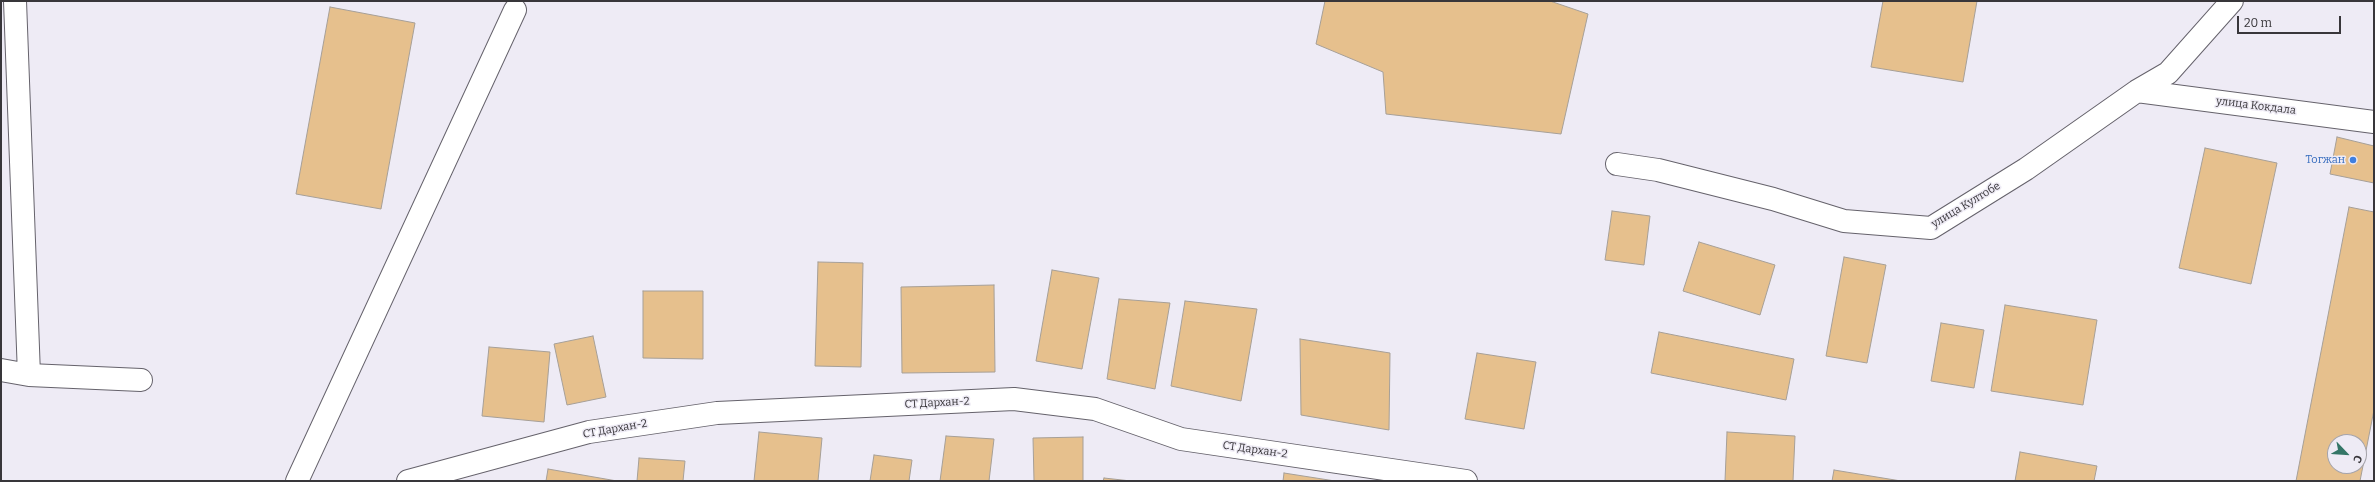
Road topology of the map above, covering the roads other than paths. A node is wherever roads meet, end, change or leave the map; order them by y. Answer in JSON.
{"nodes":[{"id":1,"x":15,"y":1,"type":"edge"},
{"id":2,"x":2232,"y":1,"type":"edge"},
{"id":3,"x":515,"y":10,"type":"dead end"},
{"id":4,"x":2137,"y":91,"type":"junction"},
{"id":5,"x":2374,"y":122,"type":"edge"},
{"id":6,"x":1617,"y":164,"type":"dead end"},
{"id":7,"x":1,"y":370,"type":"edge"},
{"id":8,"x":29,"y":375,"type":"junction"},
{"id":9,"x":141,"y":380,"type":"dead end"},
{"id":10,"x":297,"y":481,"type":"edge"},
{"id":11,"x":408,"y":481,"type":"edge"},
{"id":12,"x":1466,"y":481,"type":"edge"}],
"edges":[{"from":1,"to":8,"type":"street"},
{"from":2,"to":4,"type":"street","name":"улица Култобе"},
{"from":3,"to":10,"type":"street"},
{"from":4,"to":5,"type":"street","name":"улица Кокдала"},
{"from":4,"to":6,"type":"street","name":"улица Култобе"},
{"from":7,"to":8,"type":"street"},
{"from":8,"to":9,"type":"street"},
{"from":11,"to":12,"type":"street","name":"СТ Дархан-2"}]}
